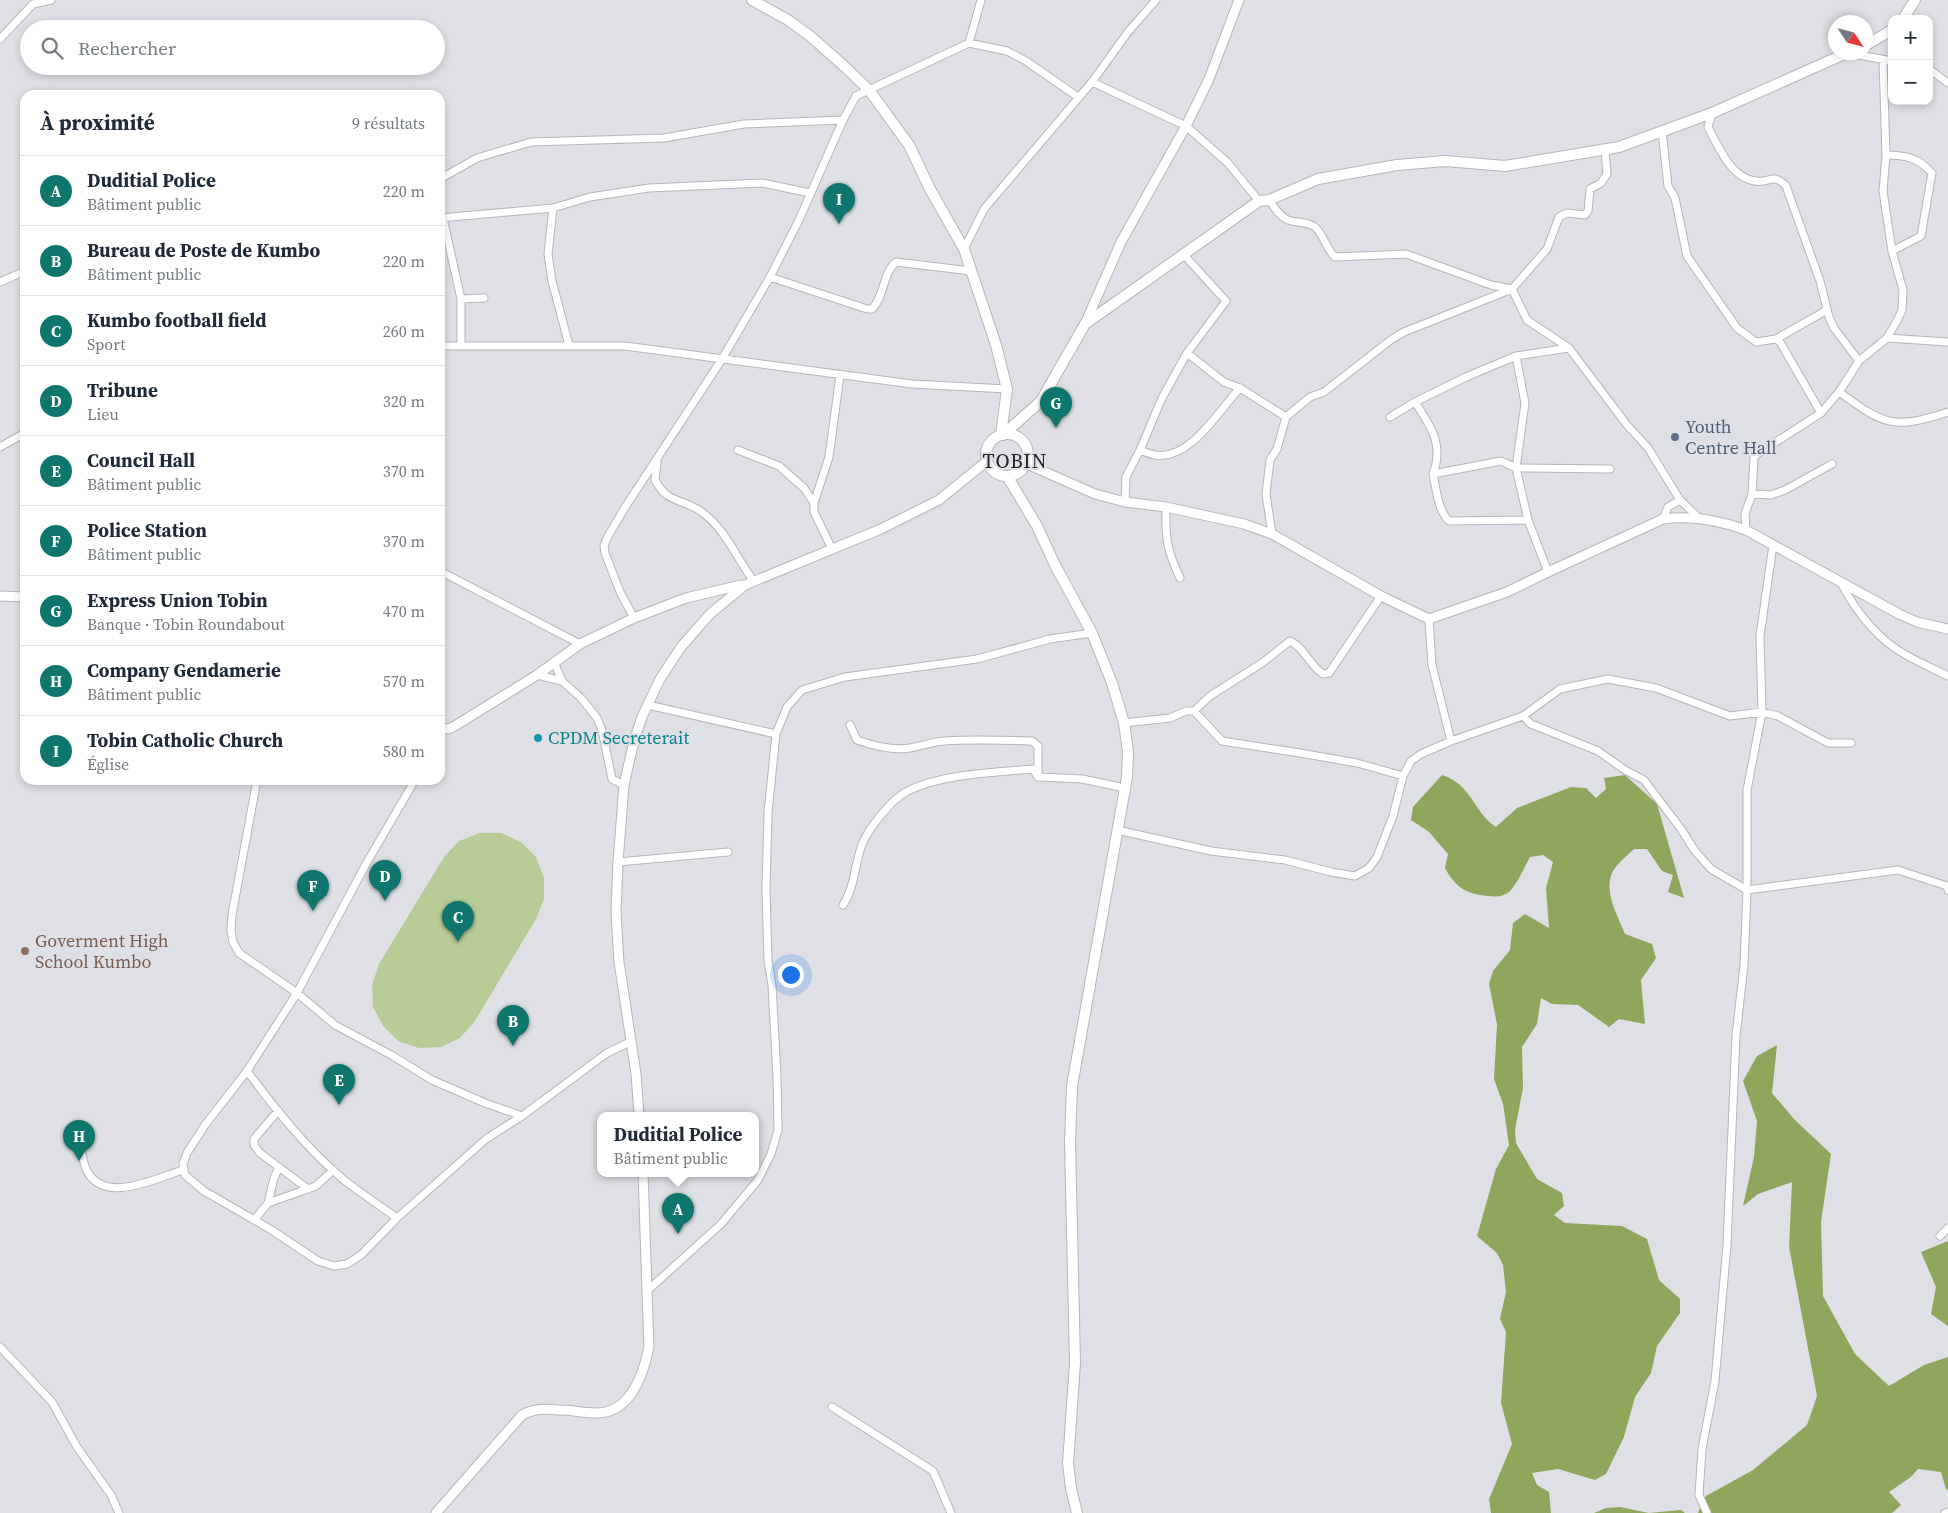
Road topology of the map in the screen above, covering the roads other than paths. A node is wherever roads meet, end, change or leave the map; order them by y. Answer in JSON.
{"nodes":[{"id":1,"x":51,"y":0,"type":"edge"},
{"id":2,"x":752,"y":0,"type":"edge"},
{"id":3,"x":981,"y":0,"type":"edge"},
{"id":4,"x":1156,"y":0,"type":"edge"},
{"id":5,"x":1239,"y":0,"type":"edge"},
{"id":6,"x":1915,"y":0,"type":"edge"},
{"id":7,"x":1906,"y":15,"type":"edge"},
{"id":8,"x":1888,"y":32,"type":"edge"},
{"id":9,"x":0,"y":39,"type":"edge"},
{"id":10,"x":1873,"y":41,"type":"edge"},
{"id":11,"x":969,"y":44,"type":"junction"},
{"id":12,"x":1873,"y":58,"type":"edge"},
{"id":13,"x":1832,"y":60,"type":"edge"},
{"id":14,"x":1883,"y":60,"type":"junction"},
{"id":15,"x":1888,"y":61,"type":"edge"},
{"id":16,"x":1933,"y":72,"type":"edge"},
{"id":17,"x":1092,"y":82,"type":"junction"},
{"id":18,"x":1948,"y":82,"type":"edge"},
{"id":19,"x":869,"y":90,"type":"junction"},
{"id":20,"x":1078,"y":97,"type":"junction"},
{"id":21,"x":1712,"y":113,"type":"junction"},
{"id":22,"x":843,"y":120,"type":"junction"},
{"id":23,"x":1186,"y":126,"type":"junction"},
{"id":24,"x":1662,"y":131,"type":"junction"},
{"id":25,"x":1605,"y":149,"type":"junction"},
{"id":26,"x":1886,"y":155,"type":"junction"},
{"id":27,"x":445,"y":176,"type":"edge"},
{"id":28,"x":810,"y":193,"type":"junction"},
{"id":29,"x":1264,"y":200,"type":"junction"},
{"id":30,"x":553,"y":208,"type":"junction"},
{"id":31,"x":445,"y":218,"type":"edge"},
{"id":32,"x":445,"y":232,"type":"edge"},
{"id":33,"x":964,"y":249,"type":"junction"},
{"id":34,"x":1892,"y":252,"type":"junction"},
{"id":35,"x":1184,"y":255,"type":"junction"},
{"id":36,"x":971,"y":271,"type":"junction"},
{"id":37,"x":20,"y":273,"type":"edge"},
{"id":38,"x":770,"y":277,"type":"junction"},
{"id":39,"x":0,"y":282,"type":"edge"},
{"id":40,"x":1512,"y":289,"type":"junction"},
{"id":41,"x":484,"y":298,"type":"dead end"},
{"id":42,"x":460,"y":299,"type":"junction"},
{"id":43,"x":1827,"y":310,"type":"junction"},
{"id":44,"x":1085,"y":324,"type":"junction"},
{"id":45,"x":1887,"y":338,"type":"junction"},
{"id":46,"x":1776,"y":339,"type":"junction"},
{"id":47,"x":1948,"y":342,"type":"edge"},
{"id":48,"x":569,"y":345,"type":"junction"},
{"id":49,"x":445,"y":346,"type":"edge"},
{"id":50,"x":461,"y":346,"type":"junction"},
{"id":51,"x":1569,"y":348,"type":"junction"},
{"id":52,"x":1188,"y":353,"type":"junction"},
{"id":53,"x":1516,"y":356,"type":"junction"},
{"id":54,"x":722,"y":359,"type":"junction"},
{"id":55,"x":1859,"y":361,"type":"junction"},
{"id":56,"x":840,"y":375,"type":"junction"},
{"id":57,"x":1240,"y":388,"type":"junction"},
{"id":58,"x":1006,"y":389,"type":"junction"},
{"id":59,"x":1839,"y":392,"type":"junction"},
{"id":60,"x":1416,"y":402,"type":"junction"},
{"id":61,"x":1948,"y":412,"type":"edge"},
{"id":62,"x":1821,"y":413,"type":"junction"},
{"id":63,"x":1286,"y":417,"type":"junction"},
{"id":64,"x":1390,"y":418,"type":"dead end"},
{"id":65,"x":1002,"y":435,"type":"junction"},
{"id":66,"x":20,"y":436,"type":"edge"},
{"id":67,"x":0,"y":447,"type":"edge"},
{"id":68,"x":738,"y":450,"type":"dead end"},
{"id":69,"x":1140,"y":450,"type":"junction"},
{"id":70,"x":657,"y":460,"type":"junction"},
{"id":71,"x":987,"y":461,"type":"junction"},
{"id":72,"x":1027,"y":464,"type":"junction"},
{"id":73,"x":1832,"y":464,"type":"dead end"},
{"id":74,"x":1516,"y":468,"type":"junction"},
{"id":75,"x":1610,"y":468,"type":"dead end"},
{"id":76,"x":1433,"y":474,"type":"junction"},
{"id":77,"x":1007,"y":476,"type":"junction"},
{"id":78,"x":1752,"y":494,"type":"junction"},
{"id":79,"x":1680,"y":500,"type":"junction"},
{"id":80,"x":1125,"y":502,"type":"junction"},
{"id":81,"x":814,"y":503,"type":"junction"},
{"id":82,"x":1166,"y":507,"type":"junction"},
{"id":83,"x":1663,"y":519,"type":"junction"},
{"id":84,"x":1701,"y":519,"type":"junction"},
{"id":85,"x":1528,"y":520,"type":"junction"},
{"id":86,"x":1746,"y":530,"type":"junction"},
{"id":87,"x":1272,"y":534,"type":"junction"},
{"id":88,"x":1773,"y":545,"type":"junction"},
{"id":89,"x":832,"y":549,"type":"junction"},
{"id":90,"x":1548,"y":572,"type":"junction"},
{"id":91,"x":445,"y":574,"type":"edge"},
{"id":92,"x":1180,"y":578,"type":"dead end"},
{"id":93,"x":1840,"y":581,"type":"junction"},
{"id":94,"x":749,"y":582,"type":"junction"},
{"id":95,"x":0,"y":596,"type":"edge"},
{"id":96,"x":1381,"y":596,"type":"junction"},
{"id":97,"x":20,"y":597,"type":"edge"},
{"id":98,"x":634,"y":618,"type":"junction"},
{"id":99,"x":1429,"y":619,"type":"junction"},
{"id":100,"x":1948,"y":629,"type":"edge"},
{"id":101,"x":1092,"y":633,"type":"junction"},
{"id":102,"x":580,"y":644,"type":"junction"},
{"id":103,"x":554,"y":662,"type":"junction"},
{"id":104,"x":537,"y":676,"type":"junction"},
{"id":105,"x":1948,"y":676,"type":"edge"},
{"id":106,"x":562,"y":681,"type":"junction"},
{"id":107,"x":648,"y":705,"type":"junction"},
{"id":108,"x":1194,"y":712,"type":"junction"},
{"id":109,"x":1762,"y":712,"type":"junction"},
{"id":110,"x":1523,"y":716,"type":"junction"},
{"id":111,"x":1124,"y":723,"type":"junction"},
{"id":112,"x":850,"y":725,"type":"dead end"},
{"id":113,"x":445,"y":728,"type":"edge"},
{"id":114,"x":776,"y":734,"type":"junction"},
{"id":115,"x":1451,"y":741,"type":"junction"},
{"id":116,"x":1851,"y":743,"type":"dead end"},
{"id":117,"x":1403,"y":776,"type":"junction"},
{"id":118,"x":1038,"y":777,"type":"junction"},
{"id":119,"x":256,"y":785,"type":"edge"},
{"id":120,"x":412,"y":785,"type":"edge"},
{"id":121,"x":624,"y":785,"type":"junction"},
{"id":122,"x":1125,"y":788,"type":"junction"},
{"id":123,"x":1117,"y":830,"type":"junction"},
{"id":124,"x":728,"y":852,"type":"dead end"},
{"id":125,"x":618,"y":862,"type":"junction"},
{"id":126,"x":1748,"y":890,"type":"junction"},
{"id":127,"x":1948,"y":890,"type":"edge"},
{"id":128,"x":843,"y":905,"type":"dead end"},
{"id":129,"x":297,"y":993,"type":"junction"},
{"id":130,"x":630,"y":1042,"type":"junction"},
{"id":131,"x":247,"y":1071,"type":"junction"},
{"id":132,"x":278,"y":1111,"type":"junction"},
{"id":133,"x":639,"y":1112,"type":"edge"},
{"id":134,"x":522,"y":1116,"type":"junction"},
{"id":135,"x":79,"y":1138,"type":"dead end"},
{"id":136,"x":279,"y":1167,"type":"junction"},
{"id":137,"x":183,"y":1170,"type":"junction"},
{"id":138,"x":333,"y":1170,"type":"junction"},
{"id":139,"x":643,"y":1177,"type":"edge"},
{"id":140,"x":308,"y":1189,"type":"junction"},
{"id":141,"x":268,"y":1203,"type":"junction"},
{"id":142,"x":397,"y":1218,"type":"junction"},
{"id":143,"x":254,"y":1220,"type":"junction"},
{"id":144,"x":1948,"y":1228,"type":"edge"},
{"id":145,"x":1940,"y":1236,"type":"dead end"},
{"id":146,"x":647,"y":1290,"type":"junction"},
{"id":147,"x":0,"y":1347,"type":"edge"},
{"id":148,"x":832,"y":1407,"type":"dead end"},
{"id":149,"x":119,"y":1513,"type":"edge"},
{"id":150,"x":436,"y":1513,"type":"edge"},
{"id":151,"x":951,"y":1513,"type":"edge"},
{"id":152,"x":1077,"y":1513,"type":"edge"},
{"id":153,"x":1707,"y":1513,"type":"edge"}],
"edges":[{"from":1,"to":9,"type":"street"},
{"from":2,"to":19,"type":"main road"},
{"from":3,"to":11,"type":"street"},
{"from":4,"to":17,"type":"street"},
{"from":5,"to":23,"type":"street"},
{"from":6,"to":7,"type":"main road"},
{"from":8,"to":10,"type":"main road"},
{"from":11,"to":19,"type":"street"},
{"from":11,"to":20,"type":"street"},
{"from":12,"to":14,"type":"street"},
{"from":13,"to":21,"type":"main road"},
{"from":14,"to":15,"type":"street"},
{"from":14,"to":26,"type":"street"},
{"from":16,"to":18,"type":"street"},
{"from":17,"to":20,"type":"street"},
{"from":17,"to":23,"type":"street"},
{"from":19,"to":22,"type":"street"},
{"from":19,"to":33,"type":"main road"},
{"from":20,"to":33,"type":"street"},
{"from":21,"to":24,"type":"main road"},
{"from":21,"to":43,"type":"street"},
{"from":22,"to":27,"type":"street"},
{"from":22,"to":28,"type":"street"},
{"from":23,"to":29,"type":"street"},
{"from":23,"to":44,"type":"street"},
{"from":24,"to":25,"type":"main road"},
{"from":24,"to":46,"type":"street"},
{"from":25,"to":29,"type":"main road"},
{"from":25,"to":40,"type":"street"},
{"from":26,"to":34,"type":"street"},
{"from":26,"to":34,"type":"street"},
{"from":28,"to":30,"type":"street"},
{"from":28,"to":38,"type":"street"},
{"from":29,"to":35,"type":"main road"},
{"from":29,"to":40,"type":"street"},
{"from":30,"to":31,"type":"street"},
{"from":30,"to":48,"type":"street"},
{"from":32,"to":42,"type":"street"},
{"from":33,"to":36,"type":"main road"},
{"from":34,"to":45,"type":"street"},
{"from":35,"to":44,"type":"main road"},
{"from":35,"to":52,"type":"street"},
{"from":36,"to":38,"type":"street"},
{"from":36,"to":58,"type":"main road"},
{"from":37,"to":39,"type":"street"},
{"from":38,"to":54,"type":"street"},
{"from":40,"to":51,"type":"street"},
{"from":40,"to":63,"type":"street"},
{"from":41,"to":42,"type":"street"},
{"from":42,"to":50,"type":"street"},
{"from":43,"to":46,"type":"street"},
{"from":43,"to":55,"type":"street"},
{"from":44,"to":65,"type":"main road"},
{"from":45,"to":47,"type":"street"},
{"from":45,"to":55,"type":"street"},
{"from":46,"to":62,"type":"street"},
{"from":48,"to":50,"type":"street"},
{"from":48,"to":54,"type":"street"},
{"from":49,"to":50,"type":"street"},
{"from":51,"to":53,"type":"street"},
{"from":51,"to":79,"type":"street"},
{"from":52,"to":57,"type":"street"},
{"from":52,"to":69,"type":"street"},
{"from":53,"to":60,"type":"street"},
{"from":53,"to":74,"type":"street"},
{"from":54,"to":56,"type":"street"},
{"from":54,"to":70,"type":"street"},
{"from":55,"to":59,"type":"street"},
{"from":56,"to":58,"type":"street"},
{"from":56,"to":81,"type":"street"},
{"from":57,"to":63,"type":"street"},
{"from":57,"to":69,"type":"street"},
{"from":58,"to":65,"type":"main road"},
{"from":59,"to":61,"type":"street"},
{"from":59,"to":62,"type":"street"},
{"from":60,"to":64,"type":"street"},
{"from":60,"to":76,"type":"street"},
{"from":62,"to":78,"type":"street"},
{"from":63,"to":87,"type":"street"},
{"from":65,"to":71,"type":"main road"},
{"from":65,"to":72,"type":"main road"},
{"from":66,"to":67,"type":"street"},
{"from":68,"to":81,"type":"street"},
{"from":69,"to":80,"type":"street"},
{"from":70,"to":94,"type":"street"},
{"from":70,"to":98,"type":"street"},
{"from":71,"to":77,"type":"main road"},
{"from":71,"to":89,"type":"street"},
{"from":72,"to":77,"type":"main road"},
{"from":72,"to":80,"type":"street"},
{"from":73,"to":78,"type":"street"},
{"from":74,"to":75,"type":"street"},
{"from":74,"to":76,"type":"street"},
{"from":74,"to":85,"type":"street"},
{"from":76,"to":85,"type":"street"},
{"from":77,"to":101,"type":"main road"},
{"from":78,"to":86,"type":"street"},
{"from":79,"to":83,"type":"street"},
{"from":79,"to":84,"type":"street"},
{"from":80,"to":82,"type":"street"},
{"from":81,"to":89,"type":"street"},
{"from":82,"to":87,"type":"street"},
{"from":82,"to":92,"type":"street"},
{"from":83,"to":84,"type":"street"},
{"from":83,"to":90,"type":"street"},
{"from":84,"to":86,"type":"street"},
{"from":85,"to":90,"type":"street"},
{"from":86,"to":88,"type":"street"},
{"from":87,"to":96,"type":"street"},
{"from":88,"to":93,"type":"street"},
{"from":88,"to":109,"type":"street"},
{"from":89,"to":94,"type":"street"},
{"from":90,"to":99,"type":"street"},
{"from":91,"to":102,"type":"street"},
{"from":93,"to":100,"type":"street"},
{"from":93,"to":105,"type":"street"},
{"from":94,"to":98,"type":"street"},
{"from":94,"to":107,"type":"street"},
{"from":95,"to":97,"type":"street"},
{"from":96,"to":99,"type":"street"},
{"from":96,"to":108,"type":"street"},
{"from":98,"to":102,"type":"street"},
{"from":99,"to":115,"type":"street"},
{"from":101,"to":111,"type":"main road"},
{"from":101,"to":114,"type":"street"},
{"from":102,"to":103,"type":"street"},
{"from":103,"to":104,"type":"street"},
{"from":103,"to":106,"type":"street"},
{"from":104,"to":106,"type":"street"},
{"from":104,"to":113,"type":"street"},
{"from":106,"to":121,"type":"street"},
{"from":107,"to":114,"type":"street"},
{"from":107,"to":121,"type":"street"},
{"from":108,"to":111,"type":"street"},
{"from":108,"to":117,"type":"street"},
{"from":109,"to":110,"type":"street"},
{"from":109,"to":116,"type":"street"},
{"from":109,"to":126,"type":"street"},
{"from":110,"to":115,"type":"street"},
{"from":110,"to":126,"type":"street"},
{"from":111,"to":122,"type":"main road"},
{"from":112,"to":118,"type":"street"},
{"from":114,"to":146,"type":"street"},
{"from":115,"to":117,"type":"street"},
{"from":117,"to":123,"type":"street"},
{"from":118,"to":122,"type":"street"},
{"from":118,"to":128,"type":"street"},
{"from":119,"to":129,"type":"street"},
{"from":120,"to":129,"type":"street"},
{"from":121,"to":125,"type":"street"},
{"from":122,"to":123,"type":"main road"},
{"from":123,"to":152,"type":"main road"},
{"from":124,"to":125,"type":"street"},
{"from":125,"to":130,"type":"street"},
{"from":126,"to":127,"type":"street"},
{"from":126,"to":153,"type":"street"},
{"from":129,"to":131,"type":"street"},
{"from":129,"to":134,"type":"street"},
{"from":130,"to":133,"type":"street"},
{"from":130,"to":134,"type":"street"},
{"from":131,"to":132,"type":"street"},
{"from":131,"to":137,"type":"street"},
{"from":132,"to":136,"type":"street"},
{"from":132,"to":138,"type":"street"},
{"from":134,"to":142,"type":"street"},
{"from":135,"to":137,"type":"street"},
{"from":136,"to":140,"type":"street"},
{"from":136,"to":141,"type":"street"},
{"from":137,"to":143,"type":"street"},
{"from":138,"to":140,"type":"street"},
{"from":138,"to":142,"type":"street"},
{"from":139,"to":146,"type":"street"},
{"from":140,"to":141,"type":"street"},
{"from":141,"to":143,"type":"street"},
{"from":142,"to":143,"type":"street"},
{"from":144,"to":145,"type":"street"},
{"from":146,"to":150,"type":"street"},
{"from":147,"to":149,"type":"street"},
{"from":148,"to":151,"type":"street"}]}
